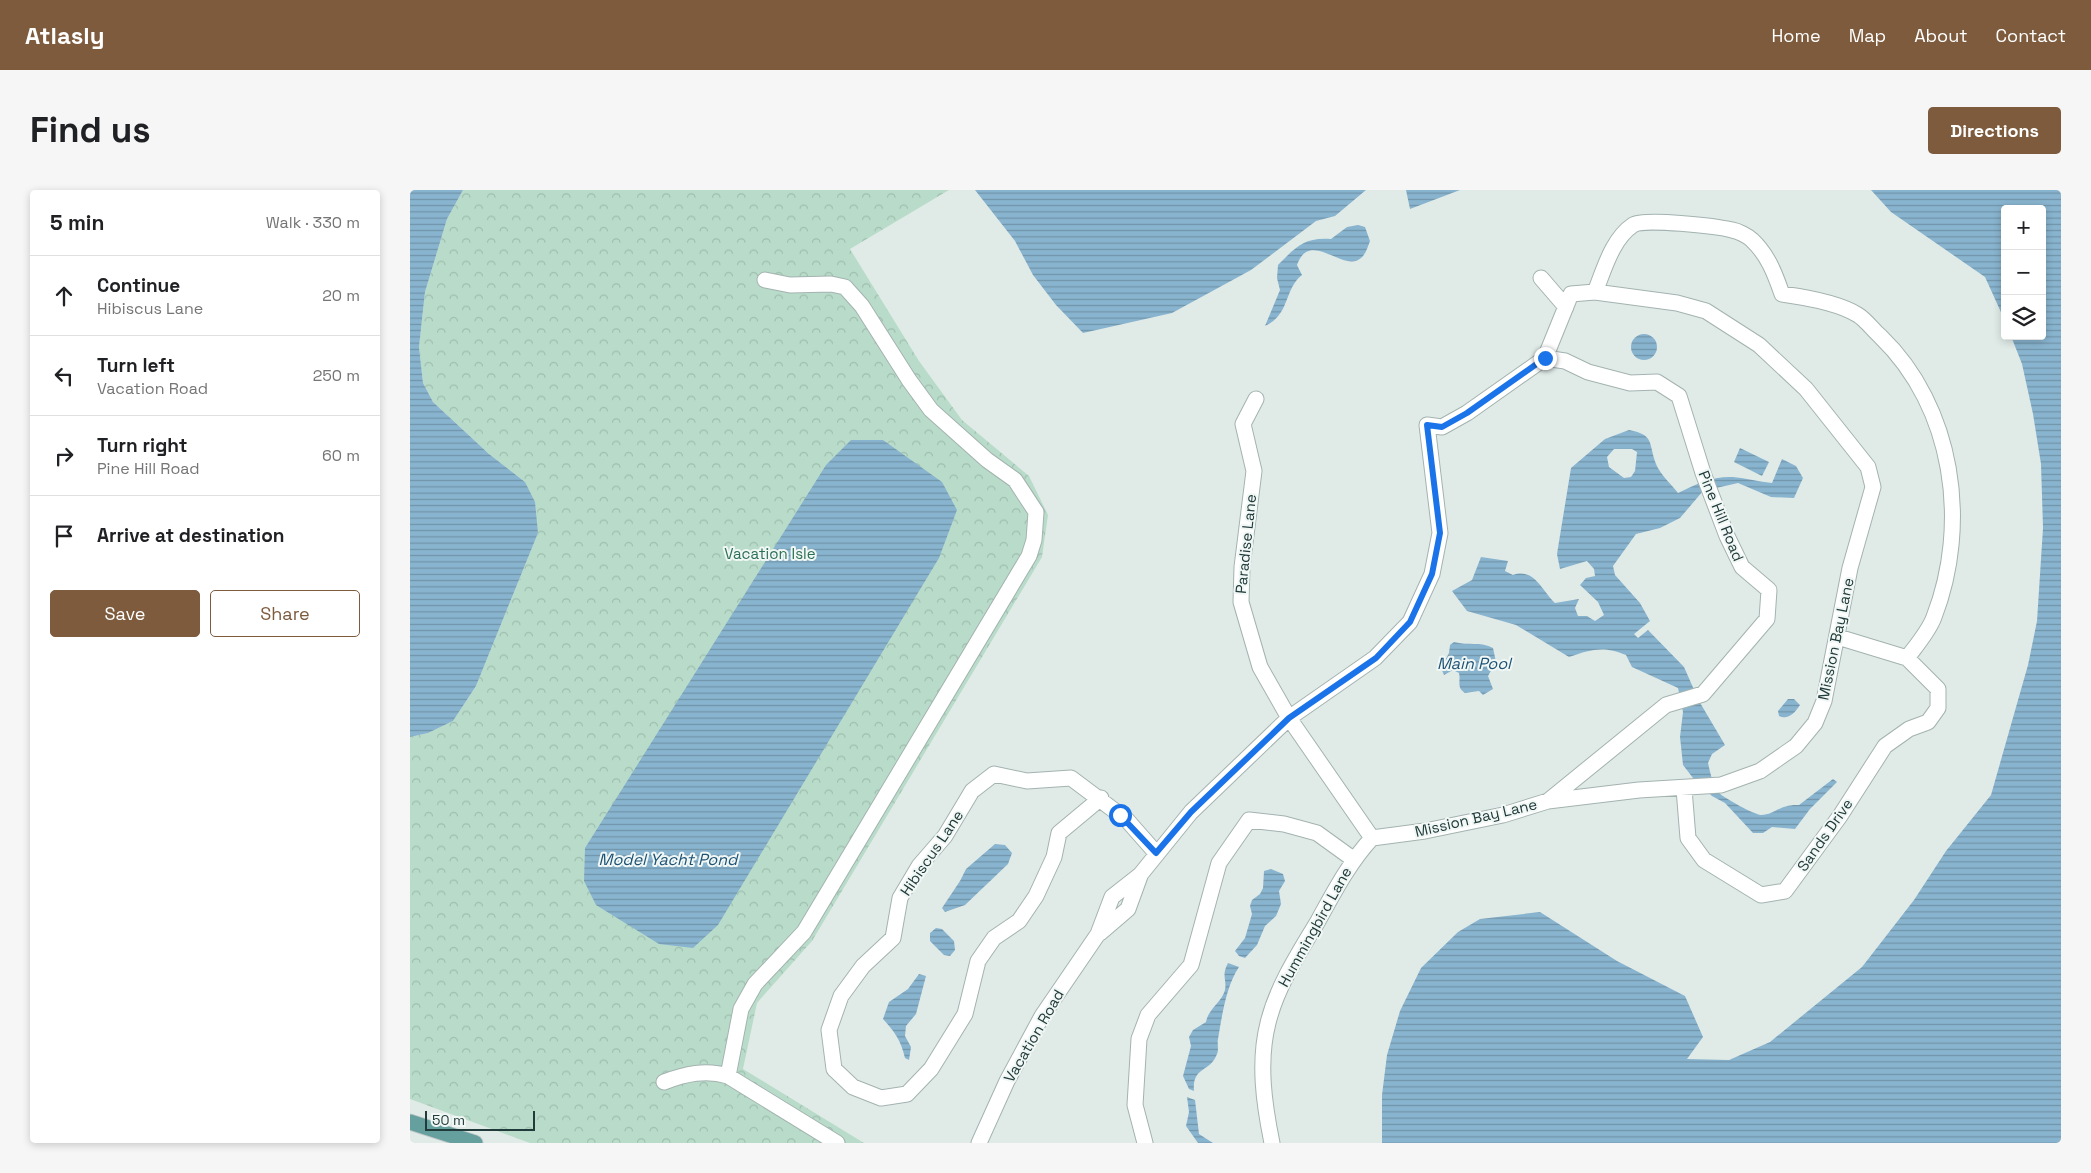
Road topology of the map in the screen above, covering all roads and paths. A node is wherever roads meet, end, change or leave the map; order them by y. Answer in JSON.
{"nodes":[{"id":1,"x":1541,"y":278,"type":"dead end"},
{"id":2,"x":765,"y":280,"type":"dead end"},
{"id":3,"x":1595,"y":292,"type":"junction"},
{"id":4,"x":1566,"y":307,"type":"junction"},
{"id":5,"x":1545,"y":358,"type":"junction"},
{"id":6,"x":1256,"y":399,"type":"dead end"},
{"id":7,"x":1838,"y":637,"type":"junction"},
{"id":8,"x":1907,"y":658,"type":"junction"},
{"id":9,"x":1289,"y":718,"type":"junction"},
{"id":10,"x":1684,"y":789,"type":"junction"},
{"id":11,"x":1101,"y":798,"type":"junction"},
{"id":12,"x":1548,"y":801,"type":"junction"},
{"id":13,"x":1372,"y":838,"type":"junction"},
{"id":14,"x":1156,"y":853,"type":"junction"},
{"id":15,"x":1353,"y":858,"type":"junction"},
{"id":16,"x":728,"y":1076,"type":"junction"},
{"id":17,"x":664,"y":1082,"type":"dead end"},
{"id":18,"x":410,"y":1122,"type":"edge"},
{"id":19,"x":475,"y":1143,"type":"edge"},
{"id":20,"x":837,"y":1143,"type":"edge"},
{"id":21,"x":979,"y":1143,"type":"edge"},
{"id":22,"x":1145,"y":1143,"type":"edge"},
{"id":23,"x":1272,"y":1143,"type":"edge"}],
"edges":[{"from":1,"to":4,"type":"street"},
{"from":2,"to":16,"type":"street"},
{"from":3,"to":4,"type":"street","name":"Mission Bay Lane"},
{"from":3,"to":7,"type":"street","name":"Mission Bay Lane"},
{"from":3,"to":8,"type":"street"},
{"from":4,"to":5,"type":"street","name":"Mission Bay Lane"},
{"from":5,"to":9,"type":"street","name":"Vacation Road"},
{"from":5,"to":12,"type":"street","name":"Pine Hill Road"},
{"from":6,"to":9,"type":"street","name":"Paradise Lane"},
{"from":7,"to":8,"type":"street"},
{"from":7,"to":10,"type":"street","name":"Mission Bay Lane"},
{"from":8,"to":10,"type":"street","name":"Sands Drive"},
{"from":9,"to":13,"type":"street","name":"Paradise Lane"},
{"from":9,"to":14,"type":"street","name":"Vacation Road"},
{"from":10,"to":12,"type":"street","name":"Mission Bay Lane"},
{"from":11,"to":11,"type":"street","name":"Hibiscus Lane"},
{"from":11,"to":14,"type":"street","name":"Hibiscus Lane"},
{"from":12,"to":13,"type":"street","name":"Mission Bay Lane"},
{"from":13,"to":15,"type":"street","name":"Hummingbird Lane"},
{"from":14,"to":21,"type":"street","name":"Vacation Road"},
{"from":15,"to":22,"type":"street","name":"Hummingbird Lane"},
{"from":15,"to":23,"type":"street","name":"Hummingbird Lane"},
{"from":16,"to":17,"type":"street"},
{"from":16,"to":20,"type":"street"},
{"from":18,"to":19,"type":"main road"}]}
